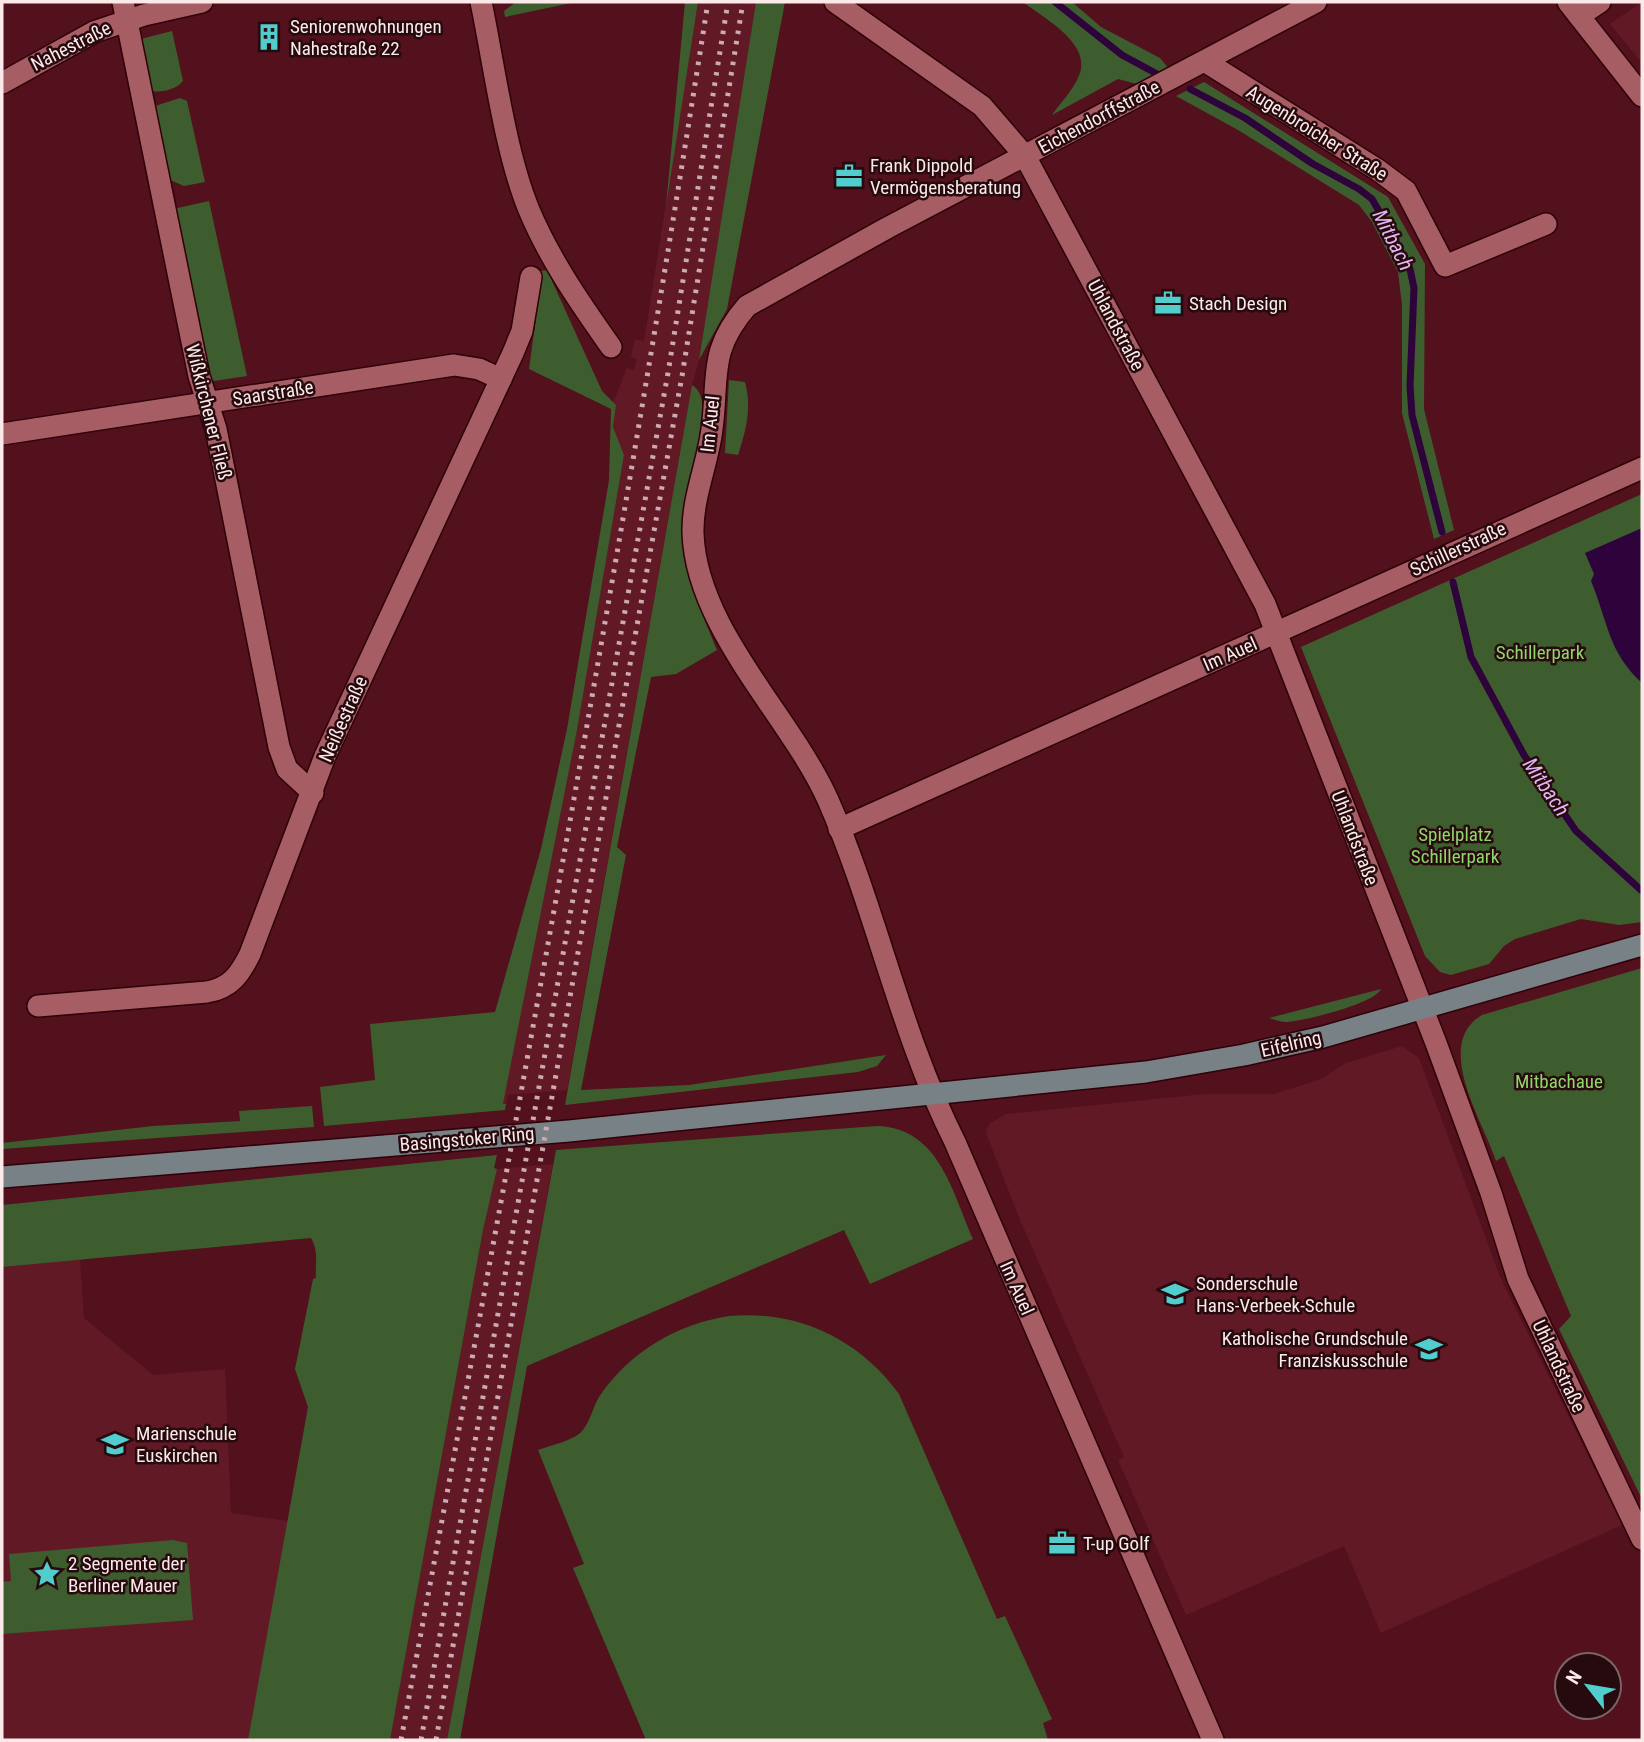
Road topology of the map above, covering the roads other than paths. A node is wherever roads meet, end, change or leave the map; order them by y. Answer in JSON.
{"nodes":[{"id":1,"x":202,"y":2,"type":"edge"},
{"id":2,"x":481,"y":2,"type":"edge"},
{"id":3,"x":835,"y":2,"type":"edge"},
{"id":4,"x":1317,"y":2,"type":"edge"},
{"id":5,"x":1600,"y":2,"type":"edge"},
{"id":6,"x":1574,"y":9,"type":"edge"},
{"id":7,"x":124,"y":11,"type":"edge"},
{"id":8,"x":1206,"y":62,"type":"junction"},
{"id":9,"x":2,"y":83,"type":"edge"},
{"id":10,"x":1642,"y":96,"type":"edge"},
{"id":11,"x":1026,"y":156,"type":"junction"},
{"id":12,"x":1546,"y":224,"type":"dead end"},
{"id":13,"x":531,"y":277,"type":"dead end"},
{"id":14,"x":611,"y":347,"type":"dead end"},
{"id":15,"x":501,"y":379,"type":"junction"},
{"id":16,"x":208,"y":403,"type":"junction"},
{"id":17,"x":2,"y":434,"type":"edge"},
{"id":18,"x":1642,"y":468,"type":"edge"},
{"id":19,"x":1275,"y":633,"type":"junction"},
{"id":20,"x":313,"y":793,"type":"junction"},
{"id":21,"x":839,"y":829,"type":"junction"},
{"id":22,"x":1642,"y":945,"type":"edge"},
{"id":23,"x":38,"y":1006,"type":"dead end"},
{"id":24,"x":1422,"y":1009,"type":"junction"},
{"id":25,"x":931,"y":1094,"type":"junction"},
{"id":26,"x":2,"y":1177,"type":"edge"},
{"id":27,"x":1642,"y":1539,"type":"edge"},
{"id":28,"x":1213,"y":1740,"type":"edge"}],
"edges":[{"from":1,"to":7,"type":"street"},
{"from":2,"to":14,"type":"street"},
{"from":3,"to":11,"type":"street","name":"Eichendorffstraße"},
{"from":4,"to":8,"type":"street","name":"Eichendorffstraße"},
{"from":5,"to":6,"type":"street"},
{"from":6,"to":10,"type":"street"},
{"from":7,"to":9,"type":"street","name":"Nahestraße"},
{"from":7,"to":16,"type":"street","name":"Wißkirchener Fließ"},
{"from":8,"to":11,"type":"street","name":"Eichendorffstraße"},
{"from":8,"to":12,"type":"street","name":"Augenbroicher Straße"},
{"from":11,"to":19,"type":"street","name":"Uhlandstraße"},
{"from":11,"to":21,"type":"street","name":"Im Auel"},
{"from":13,"to":15,"type":"street","name":"Neißestraße"},
{"from":15,"to":16,"type":"street","name":"Saarstraße"},
{"from":15,"to":20,"type":"street","name":"Neißestraße"},
{"from":16,"to":17,"type":"street","name":"Saarstraße"},
{"from":16,"to":20,"type":"street","name":"Wißkirchener Fließ"},
{"from":18,"to":19,"type":"street","name":"Schillerstraße"},
{"from":19,"to":21,"type":"street","name":"Im Auel"},
{"from":19,"to":24,"type":"street","name":"Uhlandstraße"},
{"from":20,"to":23,"type":"street","name":"Neißestraße"},
{"from":21,"to":25,"type":"street","name":"Im Auel"},
{"from":22,"to":24,"type":"main road","name":"Eifelring"},
{"from":24,"to":25,"type":"main road","name":"Eifelring"},
{"from":24,"to":27,"type":"street","name":"Uhlandstraße"},
{"from":25,"to":26,"type":"main road","name":"Basingstoker Ring"},
{"from":25,"to":28,"type":"street","name":"Im Auel"}]}
